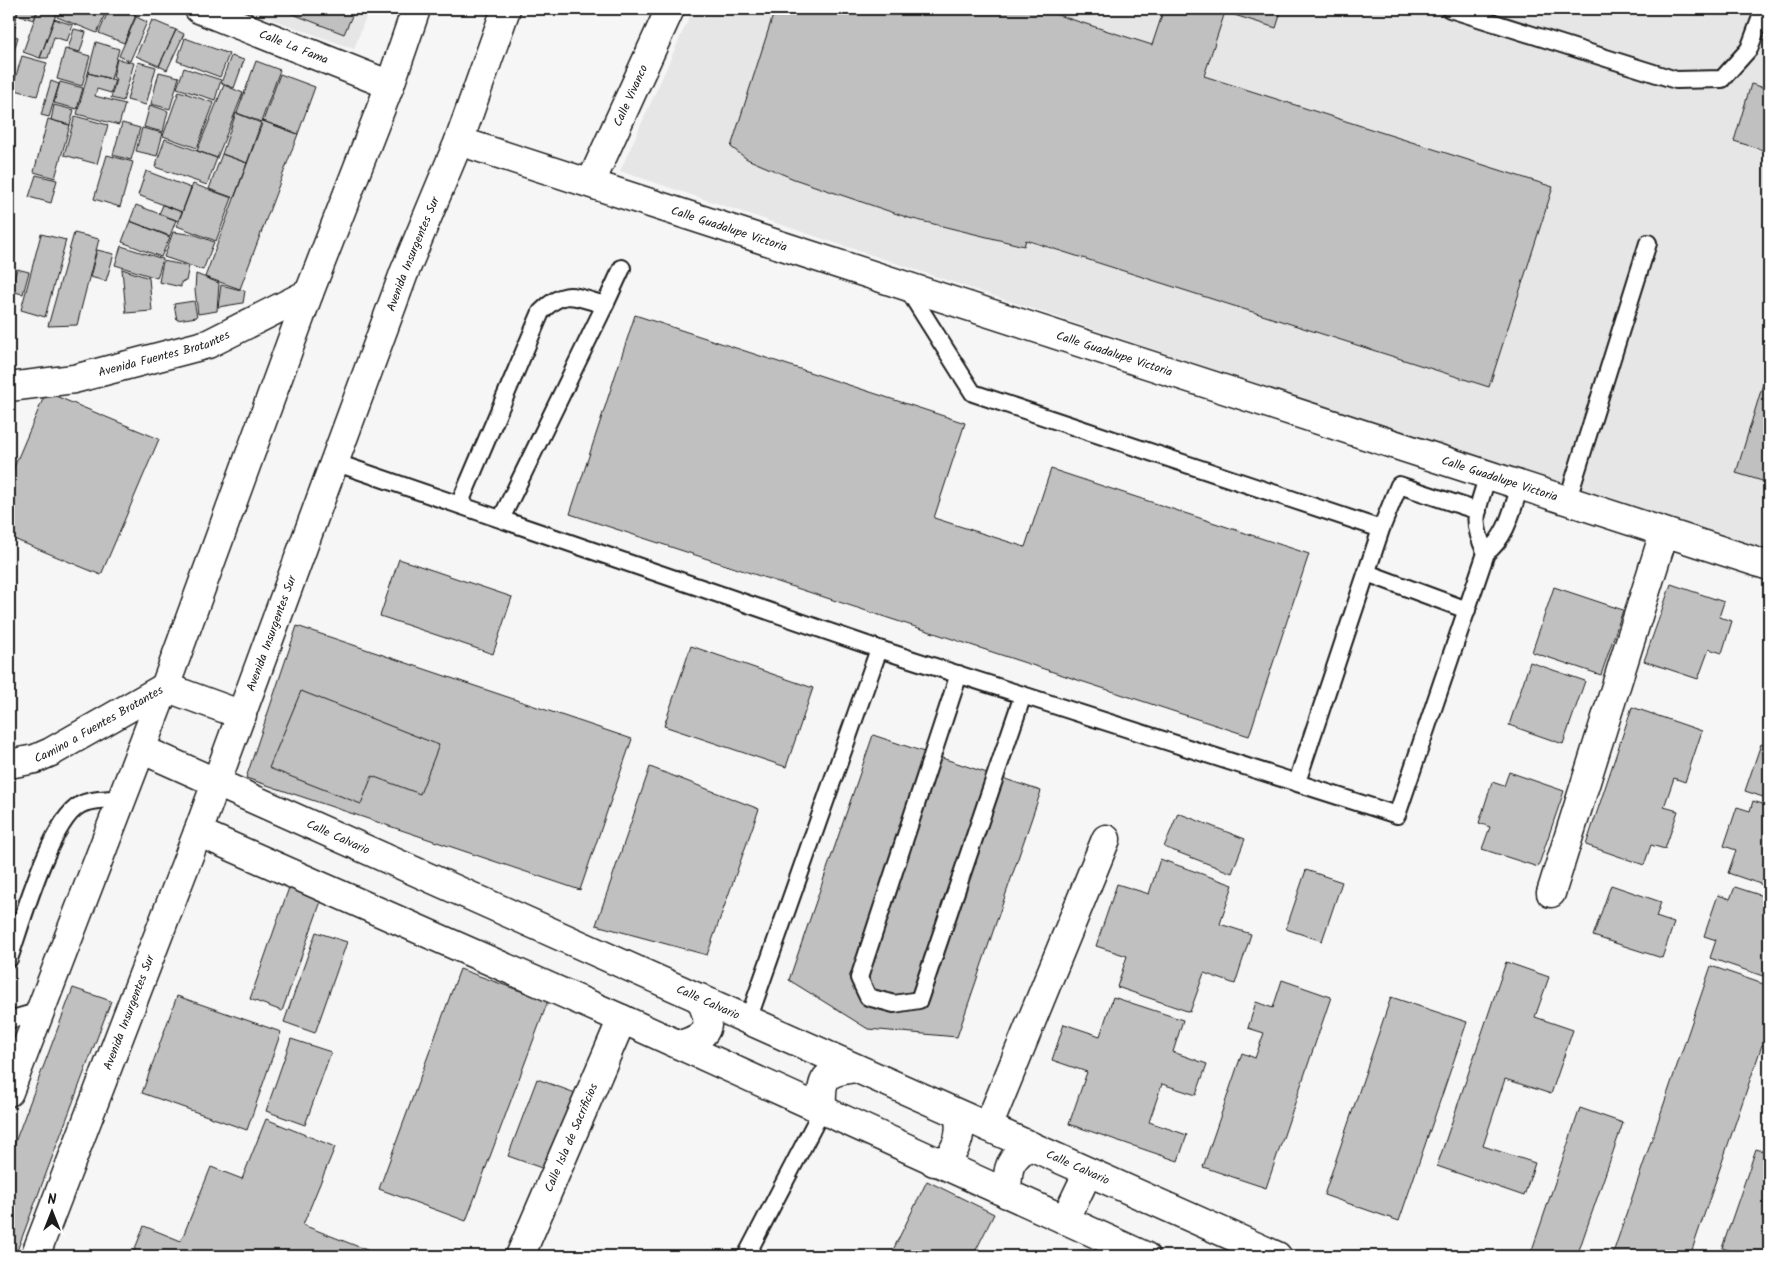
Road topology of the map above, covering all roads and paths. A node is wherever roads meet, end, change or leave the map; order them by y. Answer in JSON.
{"nodes":[{"id":1,"x":198,"y":9,"type":"edge"},
{"id":2,"x":416,"y":9,"type":"edge"},
{"id":3,"x":506,"y":9,"type":"edge"},
{"id":4,"x":670,"y":9,"type":"edge"},
{"id":5,"x":1450,"y":9,"type":"edge"},
{"id":6,"x":1764,"y":9,"type":"edge"},
{"id":7,"x":390,"y":85,"type":"junction"},
{"id":8,"x":459,"y":141,"type":"junction"},
{"id":9,"x":591,"y":182,"type":"junction"},
{"id":10,"x":1648,"y":243,"type":"dead end"},
{"id":11,"x":622,"y":268,"type":"dead end"},
{"id":12,"x":904,"y":284,"type":"junction"},
{"id":13,"x":309,"y":293,"type":"junction"},
{"id":14,"x":605,"y":305,"type":"junction"},
{"id":15,"x":9,"y":387,"type":"edge"},
{"id":16,"x":334,"y":462,"type":"junction"},
{"id":17,"x":1488,"y":475,"type":"junction"},
{"id":18,"x":1520,"y":486,"type":"junction"},
{"id":19,"x":1567,"y":502,"type":"junction"},
{"id":20,"x":459,"y":505,"type":"junction"},
{"id":21,"x":1478,"y":511,"type":"junction"},
{"id":22,"x":501,"y":519,"type":"junction"},
{"id":23,"x":1381,"y":529,"type":"junction"},
{"id":24,"x":1664,"y":532,"type":"junction"},
{"id":25,"x":1486,"y":552,"type":"junction"},
{"id":26,"x":1769,"y":566,"type":"edge"},
{"id":27,"x":1367,"y":573,"type":"junction"},
{"id":28,"x":1467,"y":610,"type":"junction"},
{"id":29,"x":879,"y":649,"type":"junction"},
{"id":30,"x":959,"y":674,"type":"junction"},
{"id":31,"x":165,"y":687,"type":"junction"},
{"id":32,"x":1022,"y":694,"type":"junction"},
{"id":33,"x":242,"y":715,"type":"junction"},
{"id":34,"x":141,"y":749,"type":"junction"},
{"id":35,"x":9,"y":764,"type":"edge"},
{"id":36,"x":217,"y":782,"type":"junction"},
{"id":37,"x":1296,"y":782,"type":"junction"},
{"id":38,"x":121,"y":798,"type":"junction"},
{"id":39,"x":198,"y":832,"type":"junction"},
{"id":40,"x":1106,"y":839,"type":"dead end"},
{"id":41,"x":1551,"y":893,"type":"dead end"},
{"id":42,"x":9,"y":959,"type":"edge"},
{"id":43,"x":700,"y":998,"type":"junction"},
{"id":44,"x":40,"y":1011,"type":"junction"},
{"id":45,"x":622,"y":1019,"type":"junction"},
{"id":46,"x":9,"y":1020,"type":"edge"},
{"id":47,"x":748,"y":1020,"type":"junction"},
{"id":48,"x":680,"y":1045,"type":"junction"},
{"id":49,"x":855,"y":1068,"type":"junction"},
{"id":50,"x":9,"y":1092,"type":"edge"},
{"id":51,"x":822,"y":1110,"type":"junction"},
{"id":52,"x":960,"y":1115,"type":"junction"},
{"id":53,"x":988,"y":1127,"type":"junction"},
{"id":54,"x":1028,"y":1145,"type":"junction"},
{"id":55,"x":934,"y":1162,"type":"junction"},
{"id":56,"x":1088,"y":1172,"type":"junction"},
{"id":57,"x":1007,"y":1194,"type":"junction"},
{"id":58,"x":1066,"y":1220,"type":"junction"},
{"id":59,"x":35,"y":1256,"type":"edge"},
{"id":60,"x":520,"y":1256,"type":"edge"},
{"id":61,"x":746,"y":1256,"type":"edge"},
{"id":62,"x":1146,"y":1256,"type":"edge"},
{"id":63,"x":1277,"y":1256,"type":"edge"}],
"edges":[{"from":1,"to":7,"type":"street","name":"Calle La Fama"},
{"from":2,"to":7,"type":"street"},
{"from":3,"to":8,"type":"street","name":"Avenida Insurgentes Sur"},
{"from":4,"to":9,"type":"street","name":"Calle Vivanco"},
{"from":5,"to":6,"type":"lane"},
{"from":7,"to":13,"type":"street"},
{"from":8,"to":9,"type":"street","name":"Calle Guadalupe Victoria"},
{"from":8,"to":16,"type":"street","name":"Avenida Insurgentes Sur"},
{"from":9,"to":12,"type":"street","name":"Calle Guadalupe Victoria"},
{"from":10,"to":19,"type":"lane"},
{"from":11,"to":14,"type":"lane"},
{"from":12,"to":17,"type":"street","name":"Calle Guadalupe Victoria"},
{"from":12,"to":23,"type":"lane"},
{"from":13,"to":15,"type":"street","name":"Avenida Fuentes Brotantes"},
{"from":13,"to":31,"type":"street"},
{"from":14,"to":20,"type":"lane"},
{"from":14,"to":22,"type":"lane"},
{"from":16,"to":20,"type":"lane"},
{"from":16,"to":33,"type":"street","name":"Avenida Insurgentes Sur"},
{"from":17,"to":18,"type":"street","name":"Calle Guadalupe Victoria"},
{"from":17,"to":21,"type":"lane"},
{"from":18,"to":19,"type":"street","name":"Calle Guadalupe Victoria"},
{"from":18,"to":25,"type":"lane"},
{"from":19,"to":24,"type":"street","name":"Calle Guadalupe Victoria"},
{"from":20,"to":22,"type":"lane"},
{"from":21,"to":23,"type":"lane"},
{"from":21,"to":25,"type":"lane"},
{"from":22,"to":29,"type":"lane"},
{"from":23,"to":27,"type":"lane"},
{"from":24,"to":26,"type":"street","name":"Calle Guadalupe Victoria"},
{"from":24,"to":41,"type":"street"},
{"from":25,"to":28,"type":"lane"},
{"from":27,"to":28,"type":"lane"},
{"from":27,"to":37,"type":"lane"},
{"from":28,"to":37,"type":"lane"},
{"from":29,"to":30,"type":"lane"},
{"from":29,"to":47,"type":"lane"},
{"from":30,"to":32,"type":"lane"},
{"from":30,"to":32,"type":"lane"},
{"from":31,"to":33,"type":"street","name":"Camino a Fuentes Brotantes"},
{"from":31,"to":34,"type":"street"},
{"from":31,"to":35,"type":"street","name":"Camino a Fuentes Brotantes"},
{"from":32,"to":37,"type":"lane"},
{"from":33,"to":36,"type":"street","name":"Avenida Insurgentes Sur"},
{"from":34,"to":36,"type":"street","name":"Calle Calvario"},
{"from":34,"to":38,"type":"street"},
{"from":36,"to":39,"type":"street","name":"Avenida Insurgentes Sur"},
{"from":36,"to":43,"type":"street","name":"Calle Calvario"},
{"from":38,"to":42,"type":"lane"},
{"from":38,"to":44,"type":"street"},
{"from":39,"to":45,"type":"street"},
{"from":39,"to":59,"type":"street","name":"Avenida Insurgentes Sur"},
{"from":40,"to":53,"type":"street"},
{"from":43,"to":47,"type":"street","name":"Calle Calvario"},
{"from":43,"to":48,"type":"street"},
{"from":44,"to":46,"type":"lane"},
{"from":44,"to":50,"type":"street"},
{"from":45,"to":48,"type":"street"},
{"from":45,"to":60,"type":"street","name":"Calle Isla de Sacrificios"},
{"from":47,"to":49,"type":"street","name":"Calle Calvario"},
{"from":48,"to":51,"type":"street"},
{"from":49,"to":51,"type":"street"},
{"from":49,"to":52,"type":"street","name":"Calle Calvario"},
{"from":51,"to":55,"type":"street"},
{"from":51,"to":61,"type":"lane"},
{"from":52,"to":53,"type":"street","name":"Calle Calvario"},
{"from":52,"to":55,"type":"street"},
{"from":53,"to":54,"type":"street","name":"Calle Calvario"},
{"from":54,"to":56,"type":"street","name":"Calle Calvario"},
{"from":54,"to":57,"type":"street"},
{"from":55,"to":57,"type":"street"},
{"from":56,"to":58,"type":"street"},
{"from":56,"to":63,"type":"street","name":"Calle Calvario"},
{"from":57,"to":58,"type":"street"},
{"from":58,"to":62,"type":"street"}]}
